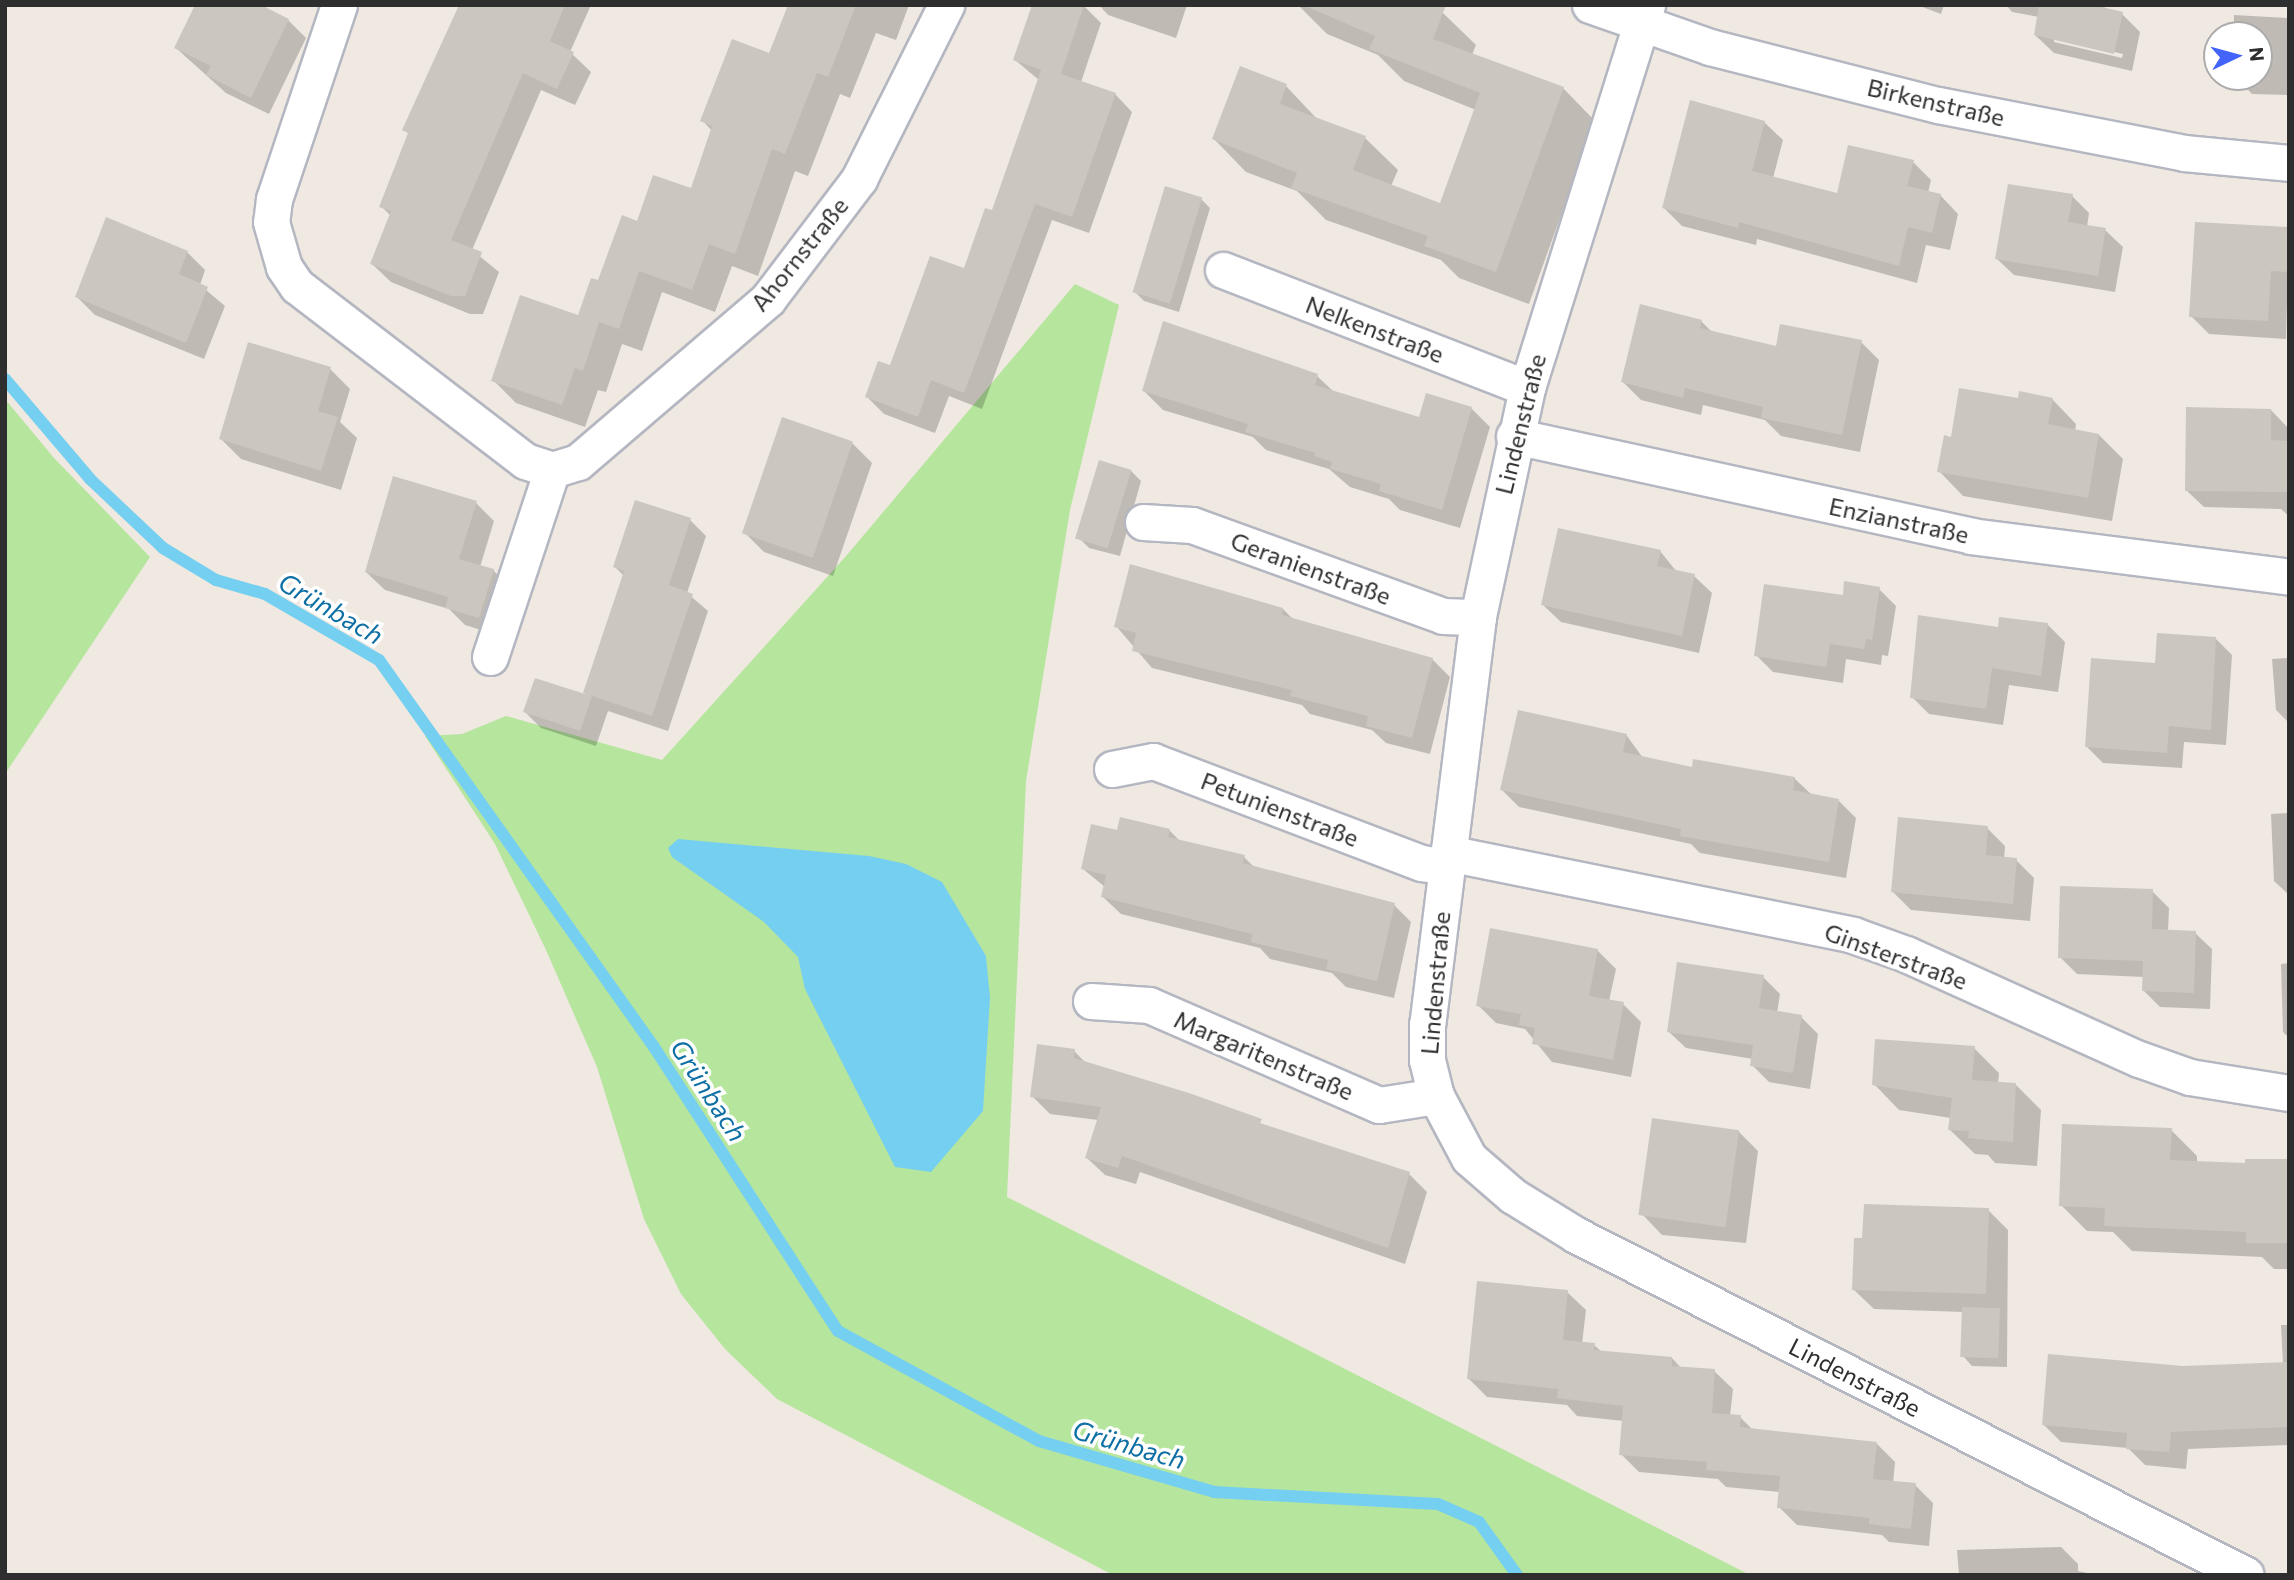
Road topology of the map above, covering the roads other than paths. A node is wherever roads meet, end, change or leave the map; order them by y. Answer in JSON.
{"nodes":[{"id":1,"x":339,"y":5,"type":"edge"},
{"id":2,"x":946,"y":5,"type":"edge"},
{"id":3,"x":1590,"y":5,"type":"edge"},
{"id":4,"x":1643,"y":14,"type":"edge"},
{"id":5,"x":2289,"y":163,"type":"edge"},
{"id":6,"x":1223,"y":270,"type":"dead end"},
{"id":7,"x":1527,"y":388,"type":"junction"},
{"id":8,"x":1514,"y":436,"type":"junction"},
{"id":9,"x":552,"y":470,"type":"junction"},
{"id":10,"x":1143,"y":522,"type":"dead end"},
{"id":11,"x":2289,"y":577,"type":"edge"},
{"id":12,"x":1478,"y":617,"type":"junction"},
{"id":13,"x":490,"y":657,"type":"dead end"},
{"id":14,"x":1112,"y":769,"type":"dead end"},
{"id":15,"x":1447,"y":860,"type":"junction"},
{"id":16,"x":1091,"y":1001,"type":"dead end"},
{"id":17,"x":2289,"y":1093,"type":"edge"},
{"id":18,"x":1436,"y":1096,"type":"junction"},
{"id":19,"x":2246,"y":1575,"type":"edge"}],
"edges":[{"from":1,"to":9,"type":"street"},
{"from":2,"to":9,"type":"street","name":"Ahornstraße"},
{"from":3,"to":4,"type":"street","name":"Birkenstraße"},
{"from":4,"to":5,"type":"street","name":"Birkenstraße"},
{"from":4,"to":7,"type":"street","name":"Lindenstraße"},
{"from":6,"to":7,"type":"street","name":"Nelkenstraße"},
{"from":7,"to":8,"type":"street","name":"Lindenstraße"},
{"from":8,"to":11,"type":"street","name":"Enzianstraße"},
{"from":8,"to":12,"type":"street","name":"Lindenstraße"},
{"from":9,"to":13,"type":"street"},
{"from":10,"to":12,"type":"street","name":"Geranienstraße"},
{"from":12,"to":15,"type":"street","name":"Lindenstraße"},
{"from":14,"to":15,"type":"street","name":"Petunienstraße"},
{"from":15,"to":17,"type":"street","name":"Ginsterstraße"},
{"from":15,"to":18,"type":"street","name":"Lindenstraße"},
{"from":16,"to":18,"type":"street","name":"Margaritenstraße"},
{"from":18,"to":19,"type":"street","name":"Lindenstraße"}]}
